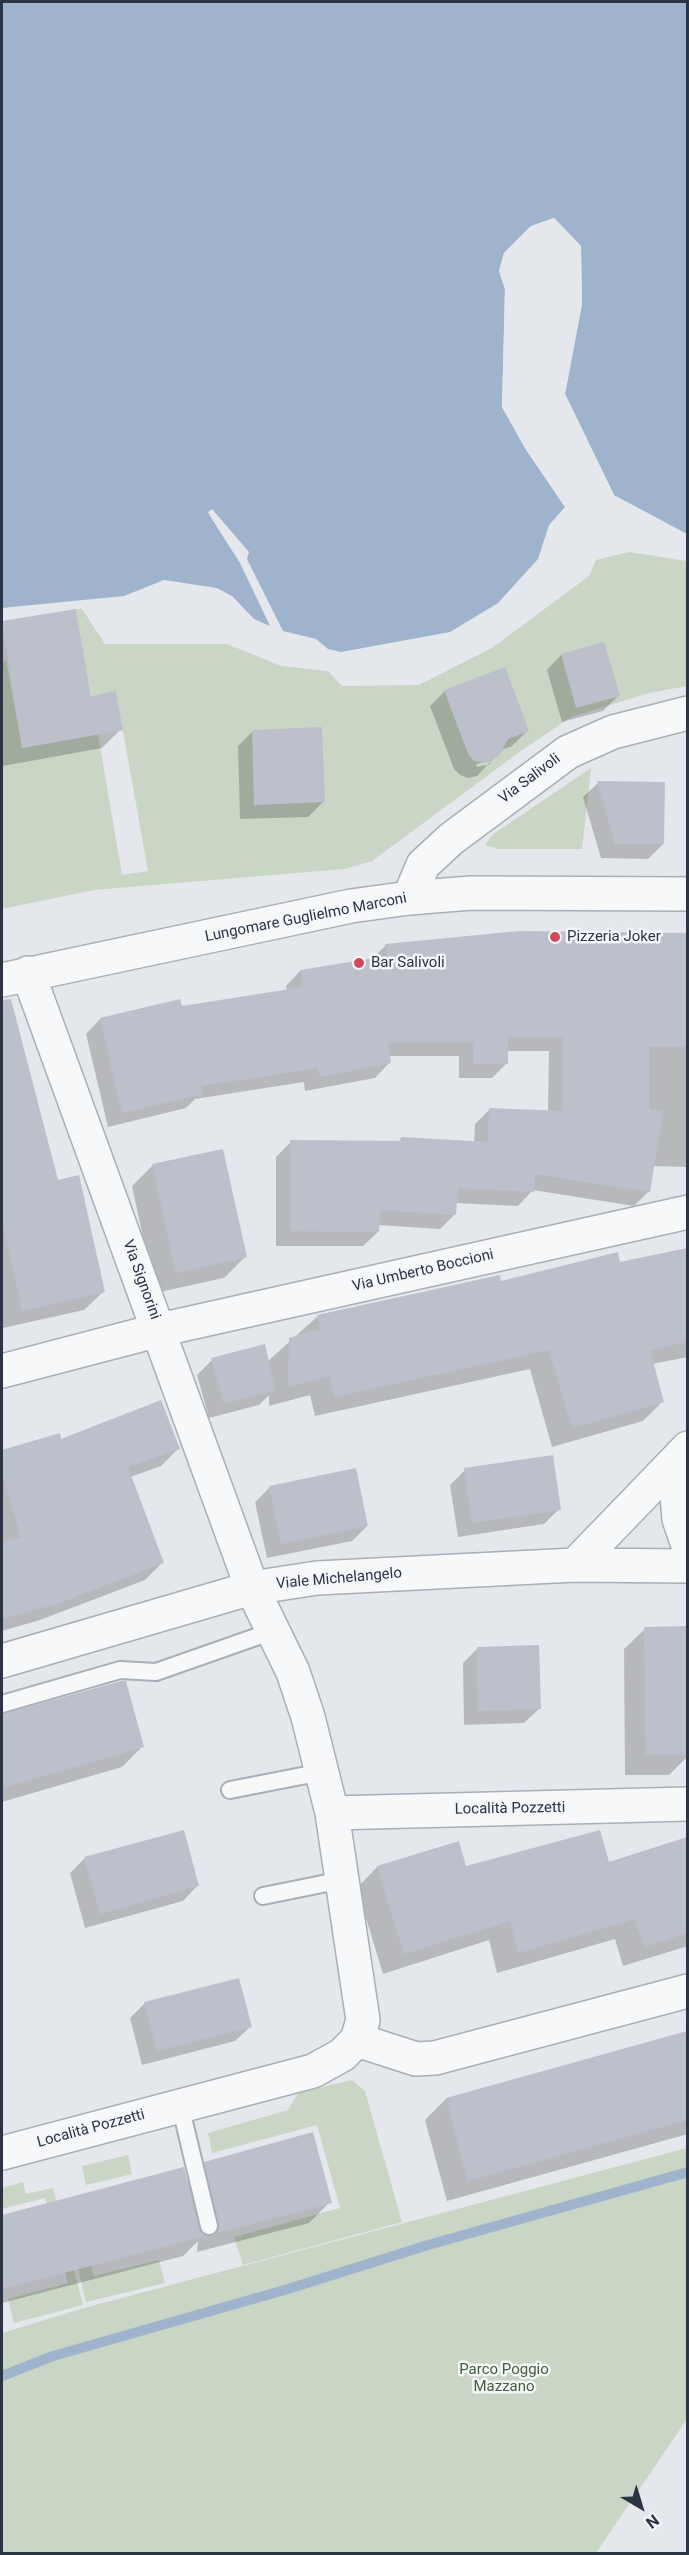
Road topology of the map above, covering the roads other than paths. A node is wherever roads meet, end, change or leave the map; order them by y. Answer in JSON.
{"nodes":[{"id":1,"x":687,"y":713,"type":"edge"},
{"id":2,"x":687,"y":894,"type":"edge"},
{"id":3,"x":409,"y":898,"type":"junction"},
{"id":4,"x":14,"y":976,"type":"edge"},
{"id":5,"x":687,"y":1212,"type":"edge"},
{"id":6,"x":159,"y":1330,"type":"junction"},
{"id":7,"x":2,"y":1371,"type":"edge"},
{"id":8,"x":684,"y":1451,"type":"edge"},
{"id":9,"x":687,"y":1545,"type":"edge"},
{"id":10,"x":575,"y":1566,"type":"junction"},
{"id":11,"x":687,"y":1566,"type":"edge"},
{"id":12,"x":252,"y":1588,"type":"junction"},
{"id":13,"x":273,"y":1631,"type":"junction"},
{"id":14,"x":2,"y":1661,"type":"edge"},
{"id":15,"x":2,"y":1704,"type":"edge"},
{"id":16,"x":322,"y":1772,"type":"junction"},
{"id":17,"x":230,"y":1790,"type":"dead end"},
{"id":18,"x":687,"y":1804,"type":"edge"},
{"id":19,"x":332,"y":1813,"type":"junction"},
{"id":20,"x":342,"y":1880,"type":"junction"},
{"id":21,"x":263,"y":1896,"type":"dead end"},
{"id":22,"x":687,"y":1991,"type":"edge"},
{"id":23,"x":357,"y":2040,"type":"junction"},
{"id":24,"x":180,"y":2105,"type":"junction"},
{"id":25,"x":2,"y":2153,"type":"edge"},
{"id":26,"x":209,"y":2226,"type":"dead end"}],
"edges":[{"from":1,"to":3,"type":"street","name":"Via Salivoli"},
{"from":2,"to":3,"type":"street","name":"Lungomare Guglielmo Marconi"},
{"from":3,"to":4,"type":"street","name":"Lungomare Guglielmo Marconi"},
{"from":4,"to":6,"type":"street","name":"Via Signorini"},
{"from":5,"to":6,"type":"street","name":"Via Umberto Boccioni"},
{"from":6,"to":7,"type":"street","name":"Via Umberto Boccioni"},
{"from":6,"to":12,"type":"street","name":"Via Signorini"},
{"from":8,"to":9,"type":"street"},
{"from":8,"to":10,"type":"street"},
{"from":10,"to":11,"type":"street","name":"Viale Michelangelo"},
{"from":10,"to":12,"type":"street","name":"Viale Michelangelo"},
{"from":12,"to":13,"type":"street"},
{"from":12,"to":14,"type":"street","name":"Viale Michelangelo"},
{"from":13,"to":15,"type":"lane"},
{"from":13,"to":16,"type":"street"},
{"from":16,"to":17,"type":"lane"},
{"from":16,"to":19,"type":"street"},
{"from":18,"to":19,"type":"street","name":"Località Pozzetti"},
{"from":19,"to":20,"type":"street"},
{"from":20,"to":21,"type":"lane"},
{"from":20,"to":23,"type":"street"},
{"from":22,"to":23,"type":"street"},
{"from":23,"to":24,"type":"street","name":"Località Pozzetti"},
{"from":24,"to":25,"type":"street","name":"Località Pozzetti"},
{"from":24,"to":26,"type":"lane"}]}
